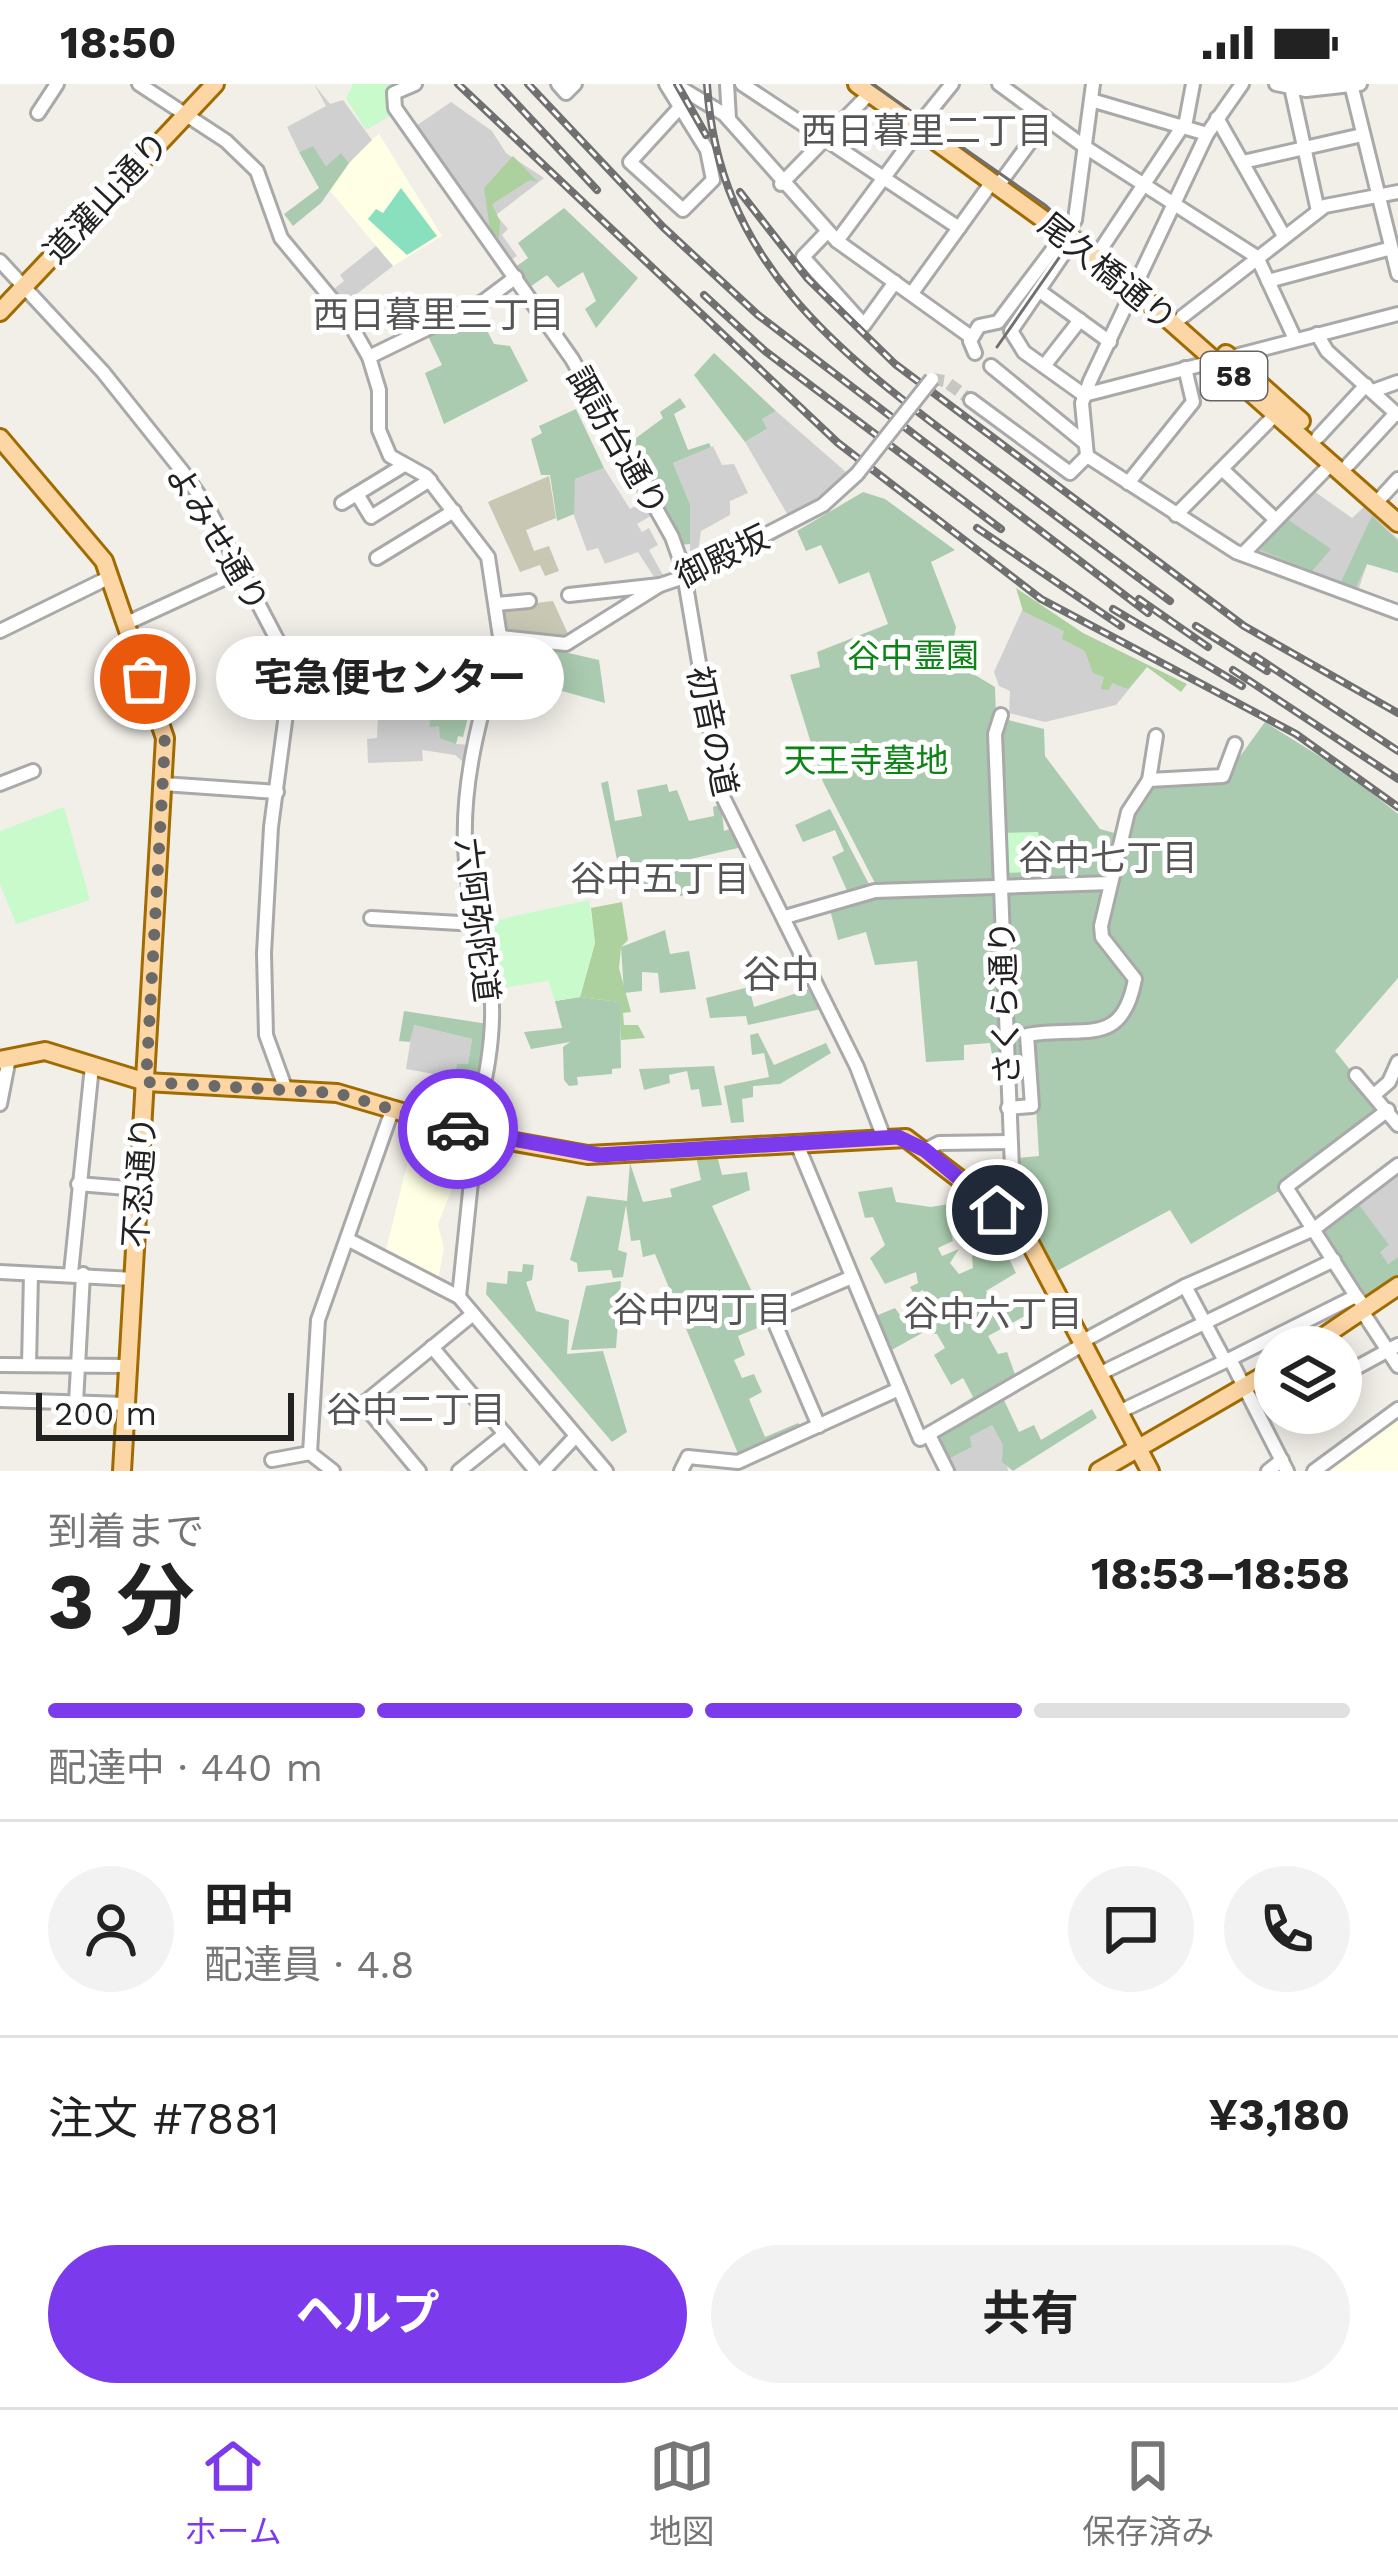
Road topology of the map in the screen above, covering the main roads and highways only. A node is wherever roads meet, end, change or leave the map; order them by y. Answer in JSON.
{"nodes":[{"id":1,"x":214,"y":84,"type":"edge"},
{"id":2,"x":868,"y":86,"type":"edge"},
{"id":3,"x":1071,"y":234,"type":"junction"},
{"id":4,"x":1137,"y":285,"type":"junction"},
{"id":5,"x":0,"y":312,"type":"edge"},
{"id":6,"x":1222,"y":358,"type":"junction"},
{"id":7,"x":0,"y":438,"type":"edge"},
{"id":8,"x":1340,"y":464,"type":"junction"},
{"id":9,"x":1378,"y":500,"type":"junction"},
{"id":10,"x":1398,"y":511,"type":"edge"},
{"id":11,"x":1398,"y":524,"type":"edge"},
{"id":12,"x":4,"y":1059,"type":"edge"},
{"id":13,"x":146,"y":1082,"type":"junction"},
{"id":14,"x":1398,"y":1286,"type":"edge"},
{"id":15,"x":1334,"y":1326,"type":"edge"},
{"id":16,"x":1254,"y":1382,"type":"edge"},
{"id":17,"x":1138,"y":1450,"type":"junction"},
{"id":18,"x":122,"y":1471,"type":"edge"},
{"id":19,"x":1099,"y":1471,"type":"edge"},
{"id":20,"x":1150,"y":1471,"type":"edge"}],
"edges":[{"from":1,"to":5,"type":"main road","name":"道灌山通り"},
{"from":2,"to":3,"type":"main road","name":"尾久橋通り","number":"58"},
{"from":3,"to":4,"type":"main road","name":"尾久橋通り","number":"58"},
{"from":3,"to":4,"type":"main road","name":"尾久橋通り","number":"58"},
{"from":4,"to":6,"type":"main road","name":"尾久橋通り","number":"58"},
{"from":4,"to":6,"type":"main road","name":"尾久橋通り","number":"58"},
{"from":6,"to":8,"type":"main road","name":"尾久橋通り","number":"58"},
{"from":6,"to":8,"type":"main road","name":"尾久橋通り","number":"58"},
{"from":7,"to":13,"type":"main road","name":"不忍通り"},
{"from":8,"to":9,"type":"main road","name":"尾久橋通り","number":"58"},
{"from":9,"to":10,"type":"main road","name":"尾久橋通り","number":"58"},
{"from":9,"to":11,"type":"main road","name":"尾久橋通り","number":"58"},
{"from":12,"to":13,"type":"main road"},
{"from":13,"to":17,"type":"main road"},
{"from":13,"to":18,"type":"main road","name":"不忍通り"},
{"from":14,"to":15,"type":"main road"},
{"from":16,"to":17,"type":"main road"},
{"from":17,"to":19,"type":"main road"},
{"from":17,"to":20,"type":"main road"}]}
